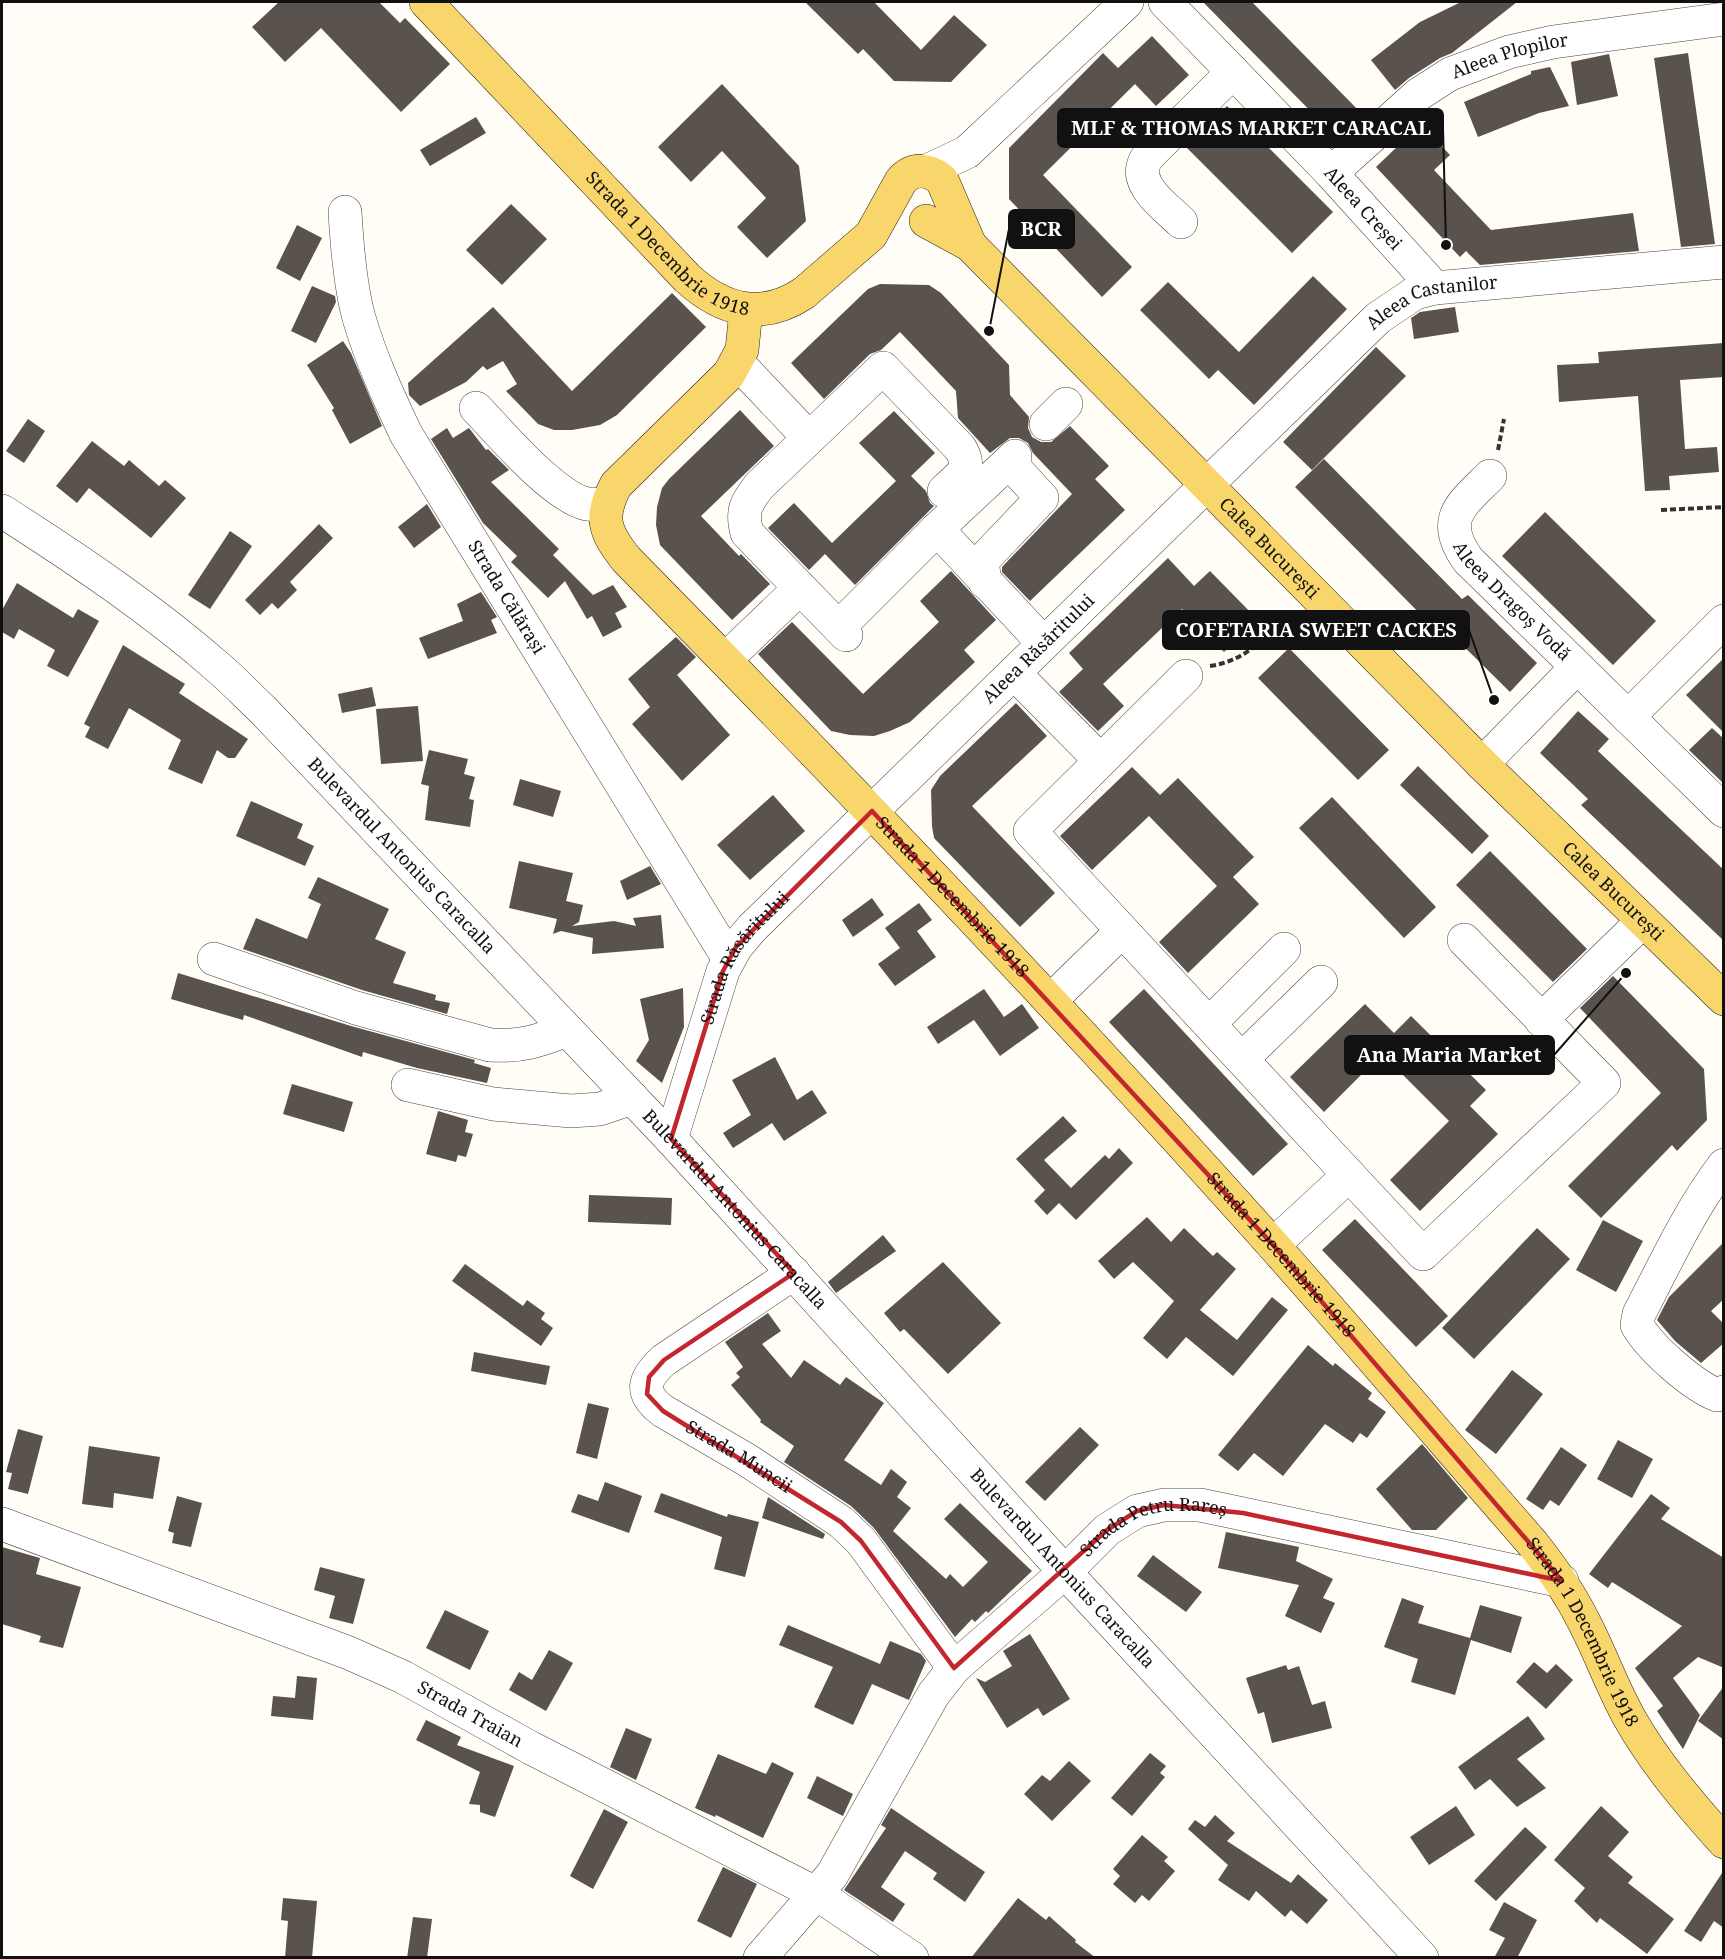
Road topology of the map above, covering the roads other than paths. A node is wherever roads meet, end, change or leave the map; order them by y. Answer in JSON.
{"nodes":[{"id":1,"x":426,"y":2,"type":"edge"},
{"id":2,"x":1126,"y":2,"type":"edge"},
{"id":3,"x":1165,"y":2,"type":"edge"},
{"id":4,"x":1724,"y":19,"type":"edge"},
{"id":5,"x":1233,"y":72,"type":"junction"},
{"id":6,"x":1331,"y":173,"type":"junction"},
{"id":7,"x":941,"y":186,"type":"junction"},
{"id":8,"x":896,"y":191,"type":"junction"},
{"id":9,"x":345,"y":212,"type":"dead end"},
{"id":10,"x":923,"y":222,"type":"junction"},
{"id":11,"x":1181,"y":222,"type":"dead end"},
{"id":12,"x":871,"y":235,"type":"junction"},
{"id":13,"x":970,"y":245,"type":"junction"},
{"id":14,"x":1724,"y":262,"type":"edge"},
{"id":15,"x":1435,"y":288,"type":"junction"},
{"id":16,"x":746,"y":310,"type":"junction"},
{"id":17,"x":737,"y":362,"type":"junction"},
{"id":18,"x":476,"y":408,"type":"dead end"},
{"id":19,"x":809,"y":438,"type":"junction"},
{"id":20,"x":1490,"y":476,"type":"dead end"},
{"id":21,"x":1206,"y":484,"type":"junction"},
{"id":22,"x":944,"y":490,"type":"dead end"},
{"id":23,"x":606,"y":504,"type":"junction"},
{"id":24,"x":2,"y":511,"type":"edge"},
{"id":25,"x":937,"y":529,"type":"junction"},
{"id":26,"x":985,"y":582,"type":"junction"},
{"id":27,"x":800,"y":588,"type":"junction"},
{"id":28,"x":1724,"y":621,"type":"edge"},
{"id":29,"x":1033,"y":632,"type":"dead end"},
{"id":30,"x":725,"y":660,"type":"junction"},
{"id":31,"x":1576,"y":668,"type":"junction"},
{"id":32,"x":1014,"y":673,"type":"junction"},
{"id":33,"x":1186,"y":676,"type":"road end"},
{"id":34,"x":1628,"y":717,"type":"junction"},
{"id":35,"x":1100,"y":760,"type":"junction"},
{"id":36,"x":1482,"y":765,"type":"junction"},
{"id":37,"x":872,"y":811,"type":"junction"},
{"id":38,"x":1724,"y":811,"type":"edge"},
{"id":39,"x":1643,"y":921,"type":"junction"},
{"id":40,"x":1122,"y":931,"type":"junction"},
{"id":41,"x":1464,"y":940,"type":"dead end"},
{"id":42,"x":1284,"y":949,"type":"dead end"},
{"id":43,"x":214,"y":959,"type":"dead end"},
{"id":44,"x":729,"y":959,"type":"junction"},
{"id":45,"x":1321,"y":982,"type":"dead end"},
{"id":46,"x":1724,"y":999,"type":"edge"},
{"id":47,"x":1050,"y":1001,"type":"junction"},
{"id":48,"x":1541,"y":1020,"type":"junction"},
{"id":49,"x":1210,"y":1023,"type":"junction"},
{"id":50,"x":567,"y":1030,"type":"junction"},
{"id":51,"x":1242,"y":1059,"type":"junction"},
{"id":52,"x":408,"y":1085,"type":"dead end"},
{"id":53,"x":632,"y":1098,"type":"junction"},
{"id":54,"x":671,"y":1139,"type":"junction"},
{"id":55,"x":1724,"y":1166,"type":"edge"},
{"id":56,"x":1349,"y":1175,"type":"junction"},
{"id":57,"x":1272,"y":1245,"type":"junction"},
{"id":58,"x":794,"y":1273,"type":"junction"},
{"id":59,"x":1724,"y":1392,"type":"edge"},
{"id":60,"x":2,"y":1524,"type":"edge"},
{"id":61,"x":1065,"y":1572,"type":"junction"},
{"id":62,"x":1562,"y":1581,"type":"junction"},
{"id":63,"x":954,"y":1668,"type":"junction"},
{"id":64,"x":1724,"y":1842,"type":"edge"},
{"id":65,"x":817,"y":1894,"type":"junction"},
{"id":66,"x":760,"y":1958,"type":"edge"},
{"id":67,"x":912,"y":1958,"type":"edge"},
{"id":68,"x":1422,"y":1958,"type":"edge"}],
"edges":[{"from":1,"to":16,"type":"main road","name":"Strada 1 Decembrie 1918"},
{"from":2,"to":7,"type":"street"},
{"from":3,"to":5,"type":"street","name":"Aleea Creșei"},
{"from":4,"to":6,"type":"street","name":"Aleea Plopilor"},
{"from":5,"to":6,"type":"street","name":"Aleea Creșei"},
{"from":5,"to":11,"type":"street"},
{"from":6,"to":15,"type":"street","name":"Aleea Creșei"},
{"from":7,"to":8,"type":"main road"},
{"from":7,"to":10,"type":"main road"},
{"from":7,"to":13,"type":"main road"},
{"from":8,"to":10,"type":"main road"},
{"from":8,"to":12,"type":"main road"},
{"from":9,"to":44,"type":"street","name":"Strada Călărași"},
{"from":10,"to":12,"type":"main road"},
{"from":10,"to":13,"type":"main road"},
{"from":12,"to":16,"type":"main road"},
{"from":13,"to":21,"type":"main road","name":"Calea București"},
{"from":14,"to":15,"type":"street","name":"Aleea Castanilor"},
{"from":15,"to":21,"type":"street","name":"Aleea Castanilor"},
{"from":16,"to":17,"type":"main road","name":"Strada 1 Decembrie 1918"},
{"from":17,"to":19,"type":"street"},
{"from":17,"to":23,"type":"main road","name":"Strada 1 Decembrie 1918"},
{"from":18,"to":23,"type":"street"},
{"from":19,"to":22,"type":"street"},
{"from":19,"to":27,"type":"street"},
{"from":20,"to":31,"type":"street","name":"Aleea Dragoș Vodă"},
{"from":21,"to":32,"type":"street","name":"Aleea Răsăritului"},
{"from":21,"to":36,"type":"main road","name":"Calea București"},
{"from":23,"to":30,"type":"main road","name":"Strada 1 Decembrie 1918"},
{"from":24,"to":50,"type":"street","name":"Bulevardul Antonius Caracalla"},
{"from":25,"to":26,"type":"street"},
{"from":25,"to":26,"type":"street"},
{"from":25,"to":27,"type":"street"},
{"from":26,"to":29,"type":"street"},
{"from":27,"to":30,"type":"street"},
{"from":28,"to":34,"type":"street"},
{"from":30,"to":37,"type":"main road","name":"Strada 1 Decembrie 1918"},
{"from":31,"to":34,"type":"street","name":"Aleea Dragoș Vodă"},
{"from":31,"to":36,"type":"street"},
{"from":32,"to":35,"type":"street"},
{"from":32,"to":37,"type":"street","name":"Aleea Răsăritului"},
{"from":33,"to":35,"type":"street"},
{"from":34,"to":38,"type":"street","name":"Aleea Dragoș Vodă"},
{"from":35,"to":40,"type":"street"},
{"from":36,"to":39,"type":"main road","name":"Calea București"},
{"from":37,"to":44,"type":"street","name":"Strada Răsăritului"},
{"from":37,"to":47,"type":"main road","name":"Strada 1 Decembrie 1918"},
{"from":39,"to":46,"type":"main road","name":"Calea București"},
{"from":39,"to":48,"type":"street"},
{"from":40,"to":47,"type":"street"},
{"from":40,"to":49,"type":"street"},
{"from":41,"to":48,"type":"street"},
{"from":42,"to":49,"type":"street"},
{"from":43,"to":50,"type":"street"},
{"from":44,"to":54,"type":"street","name":"Strada Răsăritului"},
{"from":45,"to":51,"type":"street"},
{"from":47,"to":57,"type":"main road","name":"Strada 1 Decembrie 1918"},
{"from":48,"to":56,"type":"street"},
{"from":49,"to":51,"type":"street"},
{"from":50,"to":53,"type":"street","name":"Bulevardul Antonius Caracalla"},
{"from":51,"to":56,"type":"street"},
{"from":52,"to":53,"type":"street"},
{"from":53,"to":54,"type":"street","name":"Bulevardul Antonius Caracalla"},
{"from":54,"to":58,"type":"street","name":"Bulevardul Antonius Caracalla"},
{"from":55,"to":59,"type":"street"},
{"from":56,"to":57,"type":"street"},
{"from":57,"to":62,"type":"main road","name":"Strada 1 Decembrie 1918"},
{"from":58,"to":61,"type":"street","name":"Bulevardul Antonius Caracalla"},
{"from":58,"to":63,"type":"street","name":"Strada Muncii"},
{"from":60,"to":65,"type":"street","name":"Strada Traian"},
{"from":61,"to":62,"type":"street","name":"Strada Petru Rareș"},
{"from":61,"to":63,"type":"street","name":"Strada Petru Rareș"},
{"from":61,"to":68,"type":"street","name":"Bulevardul Antonius Caracalla"},
{"from":62,"to":64,"type":"main road","name":"Strada 1 Decembrie 1918"},
{"from":63,"to":65,"type":"street","name":"Strada Petru Rareș"},
{"from":65,"to":66,"type":"street","name":"Strada Petru Rareș"},
{"from":65,"to":67,"type":"street","name":"Strada Traian"}]}
